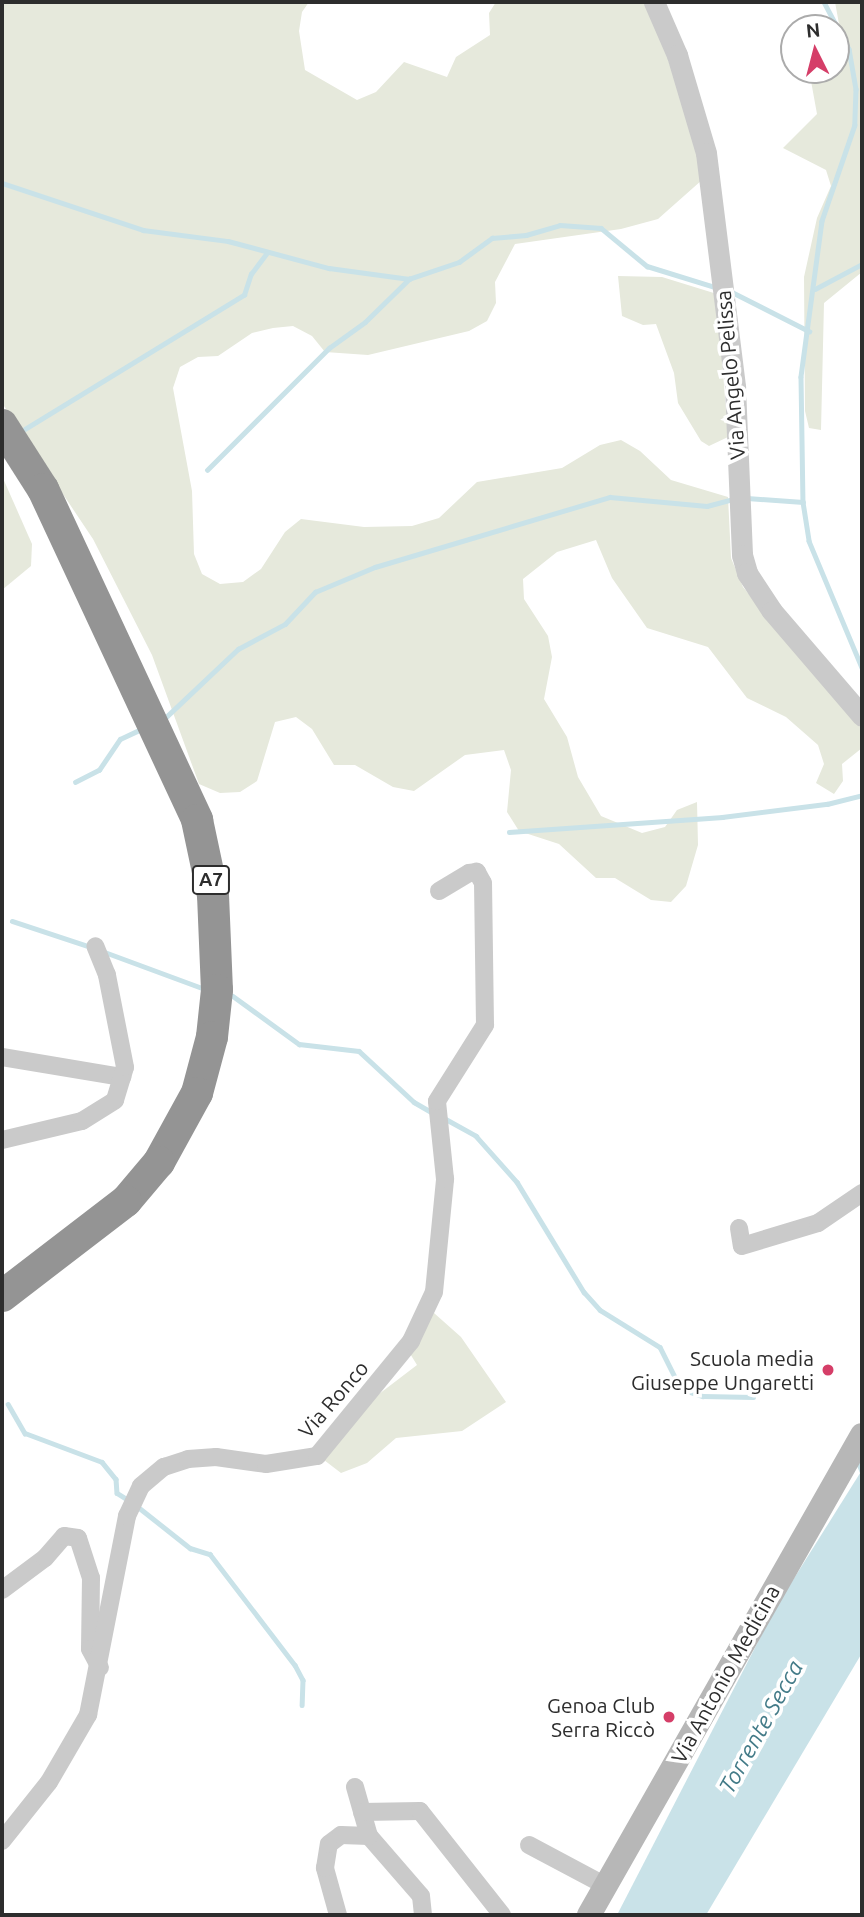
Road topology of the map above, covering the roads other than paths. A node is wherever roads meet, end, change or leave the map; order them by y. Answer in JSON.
{"nodes":[{"id":1,"x":654,"y":2,"type":"edge"},
{"id":2,"x":2,"y":425,"type":"edge"},
{"id":3,"x":862,"y":716,"type":"edge"},
{"id":4,"x":439,"y":891,"type":"dead end"},
{"id":5,"x":95,"y":946,"type":"dead end"},
{"id":6,"x":2,"y":1058,"type":"edge"},
{"id":7,"x":122,"y":1077,"type":"junction"},
{"id":8,"x":2,"y":1140,"type":"edge"},
{"id":9,"x":862,"y":1193,"type":"edge"},
{"id":10,"x":739,"y":1228,"type":"dead end"},
{"id":11,"x":2,"y":1296,"type":"edge"},
{"id":12,"x":862,"y":1435,"type":"edge"},
{"id":13,"x":2,"y":1590,"type":"edge"},
{"id":14,"x":100,"y":1668,"type":"junction"},
{"id":15,"x":355,"y":1787,"type":"dead end"},
{"id":16,"x":362,"y":1812,"type":"junction"},
{"id":17,"x":369,"y":1836,"type":"junction"},
{"id":18,"x":2,"y":1841,"type":"edge"},
{"id":19,"x":529,"y":1844,"type":"dead end"},
{"id":20,"x":606,"y":1885,"type":"junction"},
{"id":21,"x":338,"y":1915,"type":"edge"},
{"id":22,"x":424,"y":1915,"type":"edge"},
{"id":23,"x":502,"y":1915,"type":"edge"},
{"id":24,"x":589,"y":1915,"type":"edge"}],
"edges":[{"from":1,"to":3,"type":"street","name":"Via Angelo Pelissa"},
{"from":2,"to":11,"type":"highway","number":"A7"},
{"from":4,"to":14,"type":"street","name":"Via Ronco"},
{"from":5,"to":7,"type":"street"},
{"from":6,"to":7,"type":"street"},
{"from":7,"to":8,"type":"street"},
{"from":9,"to":10,"type":"street"},
{"from":12,"to":20,"type":"main road","name":"Via Antonio Medicina"},
{"from":13,"to":14,"type":"street"},
{"from":14,"to":18,"type":"street","name":"Via Ronco"},
{"from":15,"to":16,"type":"street"},
{"from":16,"to":17,"type":"street"},
{"from":16,"to":23,"type":"street"},
{"from":17,"to":21,"type":"street"},
{"from":17,"to":22,"type":"street"},
{"from":19,"to":20,"type":"street"},
{"from":20,"to":24,"type":"main road","name":"Via Antonio Medicina"}]}
